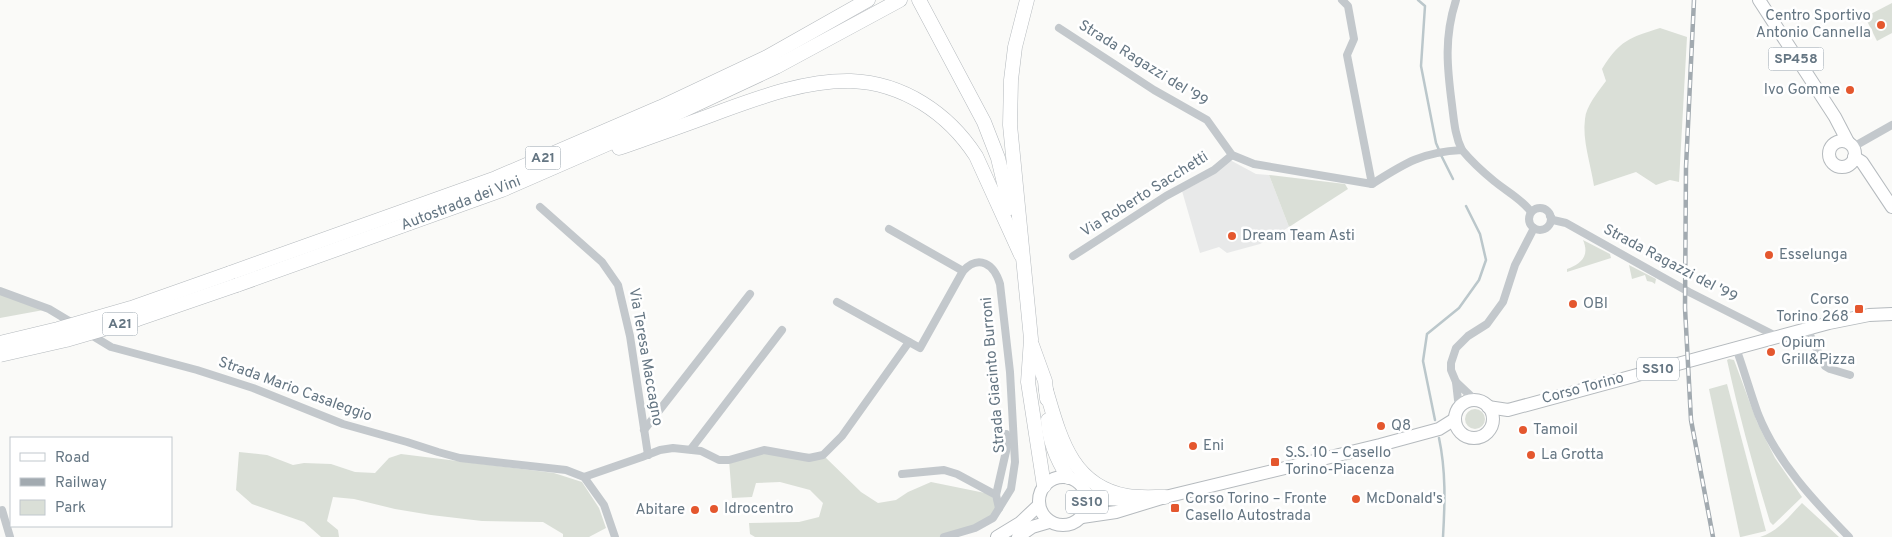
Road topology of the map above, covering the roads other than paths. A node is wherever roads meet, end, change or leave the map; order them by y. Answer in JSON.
{"nodes":[{"id":1,"x":868,"y":0,"type":"edge"},
{"id":2,"x":900,"y":0,"type":"edge"},
{"id":3,"x":919,"y":0,"type":"edge"},
{"id":4,"x":1028,"y":0,"type":"edge"},
{"id":5,"x":1342,"y":0,"type":"edge"},
{"id":6,"x":1456,"y":0,"type":"edge"},
{"id":7,"x":1759,"y":0,"type":"edge"},
{"id":8,"x":1059,"y":28,"type":"dead end"},
{"id":9,"x":1835,"y":117,"type":"junction"},
{"id":10,"x":1892,"y":125,"type":"edge"},
{"id":11,"x":1832,"y":145,"type":"junction"},
{"id":12,"x":1462,"y":150,"type":"junction"},
{"id":13,"x":1851,"y":153,"type":"junction"},
{"id":14,"x":1232,"y":155,"type":"junction"},
{"id":15,"x":1372,"y":184,"type":"junction"},
{"id":16,"x":502,"y":190,"type":"junction"},
{"id":17,"x":1890,"y":200,"type":"edge"},
{"id":18,"x":540,"y":207,"type":"dead end"},
{"id":19,"x":1531,"y":212,"type":"junction"},
{"id":20,"x":1550,"y":216,"type":"junction"},
{"id":21,"x":1534,"y":228,"type":"junction"},
{"id":22,"x":889,"y":229,"type":"dead end"},
{"id":23,"x":1021,"y":255,"type":"junction"},
{"id":24,"x":1072,"y":256,"type":"dead end"},
{"id":25,"x":963,"y":271,"type":"junction"},
{"id":26,"x":234,"y":279,"type":"junction"},
{"id":27,"x":0,"y":291,"type":"edge"},
{"id":28,"x":750,"y":294,"type":"dead end"},
{"id":29,"x":837,"y":302,"type":"dead end"},
{"id":30,"x":1892,"y":314,"type":"edge"},
{"id":31,"x":1807,"y":329,"type":"junction"},
{"id":32,"x":782,"y":330,"type":"dead end"},
{"id":33,"x":1778,"y":337,"type":"junction"},
{"id":34,"x":1031,"y":339,"type":"junction"},
{"id":35,"x":909,"y":342,"type":"junction"},
{"id":36,"x":0,"y":344,"type":"edge"},
{"id":37,"x":1736,"y":348,"type":"junction"},
{"id":38,"x":0,"y":355,"type":"edge"},
{"id":39,"x":1850,"y":375,"type":"dead end"},
{"id":40,"x":1456,"y":382,"type":"junction"},
{"id":41,"x":1046,"y":390,"type":"junction"},
{"id":42,"x":1475,"y":400,"type":"junction"},
{"id":43,"x":1461,"y":405,"type":"junction"},
{"id":44,"x":1488,"y":407,"type":"junction"},
{"id":45,"x":1508,"y":410,"type":"junction"},
{"id":46,"x":1492,"y":422,"type":"junction"},
{"id":47,"x":1458,"y":425,"type":"junction"},
{"id":48,"x":644,"y":430,"type":"junction"},
{"id":49,"x":1006,"y":434,"type":"dead end"},
{"id":50,"x":691,"y":449,"type":"junction"},
{"id":51,"x":648,"y":454,"type":"junction"},
{"id":52,"x":902,"y":474,"type":"dead end"},
{"id":53,"x":584,"y":477,"type":"junction"},
{"id":54,"x":1068,"y":477,"type":"junction"},
{"id":55,"x":1044,"y":486,"type":"junction"},
{"id":56,"x":1086,"y":494,"type":"junction"},
{"id":57,"x":996,"y":495,"type":"junction"},
{"id":58,"x":1165,"y":497,"type":"junction"},
{"id":59,"x":1039,"y":505,"type":"junction"},
{"id":60,"x":999,"y":508,"type":"junction"},
{"id":61,"x":2,"y":510,"type":"dead end"},
{"id":62,"x":1082,"y":517,"type":"junction"},
{"id":63,"x":1050,"y":522,"type":"junction"},
{"id":64,"x":10,"y":537,"type":"edge"},
{"id":65,"x":614,"y":537,"type":"edge"},
{"id":66,"x":944,"y":537,"type":"edge"},
{"id":67,"x":997,"y":537,"type":"edge"},
{"id":68,"x":1018,"y":537,"type":"edge"},
{"id":69,"x":1849,"y":537,"type":"edge"}],
"edges":[{"from":1,"to":26,"type":"highway","name":"Autostrada dei Vini","number":"A21"},
{"from":2,"to":16,"type":"highway","name":"Autostrada dei Vini","number":"A21"},
{"from":3,"to":23,"type":"highway"},
{"from":4,"to":23,"type":"highway"},
{"from":5,"to":15,"type":"street"},
{"from":6,"to":12,"type":"street"},
{"from":7,"to":9,"type":"main road","number":"SP458"},
{"from":8,"to":14,"type":"street","name":"Strada Ragazzi del '99"},
{"from":9,"to":11,"type":"main road"},
{"from":9,"to":13,"type":"main road","number":"SP458"},
{"from":10,"to":13,"type":"street"},
{"from":11,"to":13,"type":"main road"},
{"from":11,"to":13,"type":"main road"},
{"from":12,"to":15,"type":"street"},
{"from":12,"to":19,"type":"street"},
{"from":13,"to":17,"type":"main road"},
{"from":14,"to":15,"type":"street"},
{"from":14,"to":24,"type":"street","name":"Via Roberto Sacchetti"},
{"from":16,"to":23,"type":"highway"},
{"from":16,"to":26,"type":"highway","name":"Autostrada dei Vini","number":"A21"},
{"from":18,"to":48,"type":"street","name":"Via Teresa Maccagno"},
{"from":19,"to":20,"type":"street"},
{"from":19,"to":21,"type":"street"},
{"from":20,"to":21,"type":"street"},
{"from":20,"to":33,"type":"street","name":"Strada Ragazzi del '99"},
{"from":21,"to":40,"type":"street"},
{"from":22,"to":25,"type":"street"},
{"from":23,"to":34,"type":"highway"},
{"from":25,"to":35,"type":"street"},
{"from":25,"to":60,"type":"street","name":"Strada Giacinto Burroni"},
{"from":26,"to":36,"type":"highway","name":"Autostrada dei Vini","number":"A21","bridge":true},
{"from":26,"to":38,"type":"highway","name":"Autostrada dei Vini","number":"A21","bridge":true},
{"from":27,"to":53,"type":"street","name":"Strada Mario Casaleggio"},
{"from":28,"to":48,"type":"street"},
{"from":29,"to":35,"type":"street"},
{"from":30,"to":31,"type":"main road","name":"Corso Torino","number":"SS10"},
{"from":31,"to":33,"type":"main road","name":"Corso Torino","number":"SS10"},
{"from":31,"to":39,"type":"street"},
{"from":32,"to":50,"type":"street"},
{"from":33,"to":37,"type":"main road","name":"Corso Torino","number":"SS10"},
{"from":34,"to":41,"type":"highway"},
{"from":34,"to":55,"type":"highway"},
{"from":35,"to":50,"type":"street"},
{"from":37,"to":45,"type":"main road","name":"Corso Torino","number":"SS10"},
{"from":37,"to":69,"type":"street"},
{"from":40,"to":42,"type":"street"},
{"from":40,"to":43,"type":"street"},
{"from":41,"to":54,"type":"highway"},
{"from":41,"to":58,"type":"highway"},
{"from":42,"to":43,"type":"main road"},
{"from":42,"to":44,"type":"main road","name":"Corso Torino","number":"SS10"},
{"from":43,"to":47,"type":"main road"},
{"from":44,"to":45,"type":"main road","name":"Corso Torino","number":"SS10"},
{"from":44,"to":46,"type":"main road"},
{"from":45,"to":46,"type":"main road","name":"Corso Torino","number":"SS10"},
{"from":46,"to":47,"type":"main road","name":"Corso Torino","number":"SS10"},
{"from":47,"to":58,"type":"main road"},
{"from":48,"to":51,"type":"street","name":"Via Teresa Maccagno"},
{"from":49,"to":57,"type":"street"},
{"from":50,"to":51,"type":"street"},
{"from":51,"to":53,"type":"street"},
{"from":52,"to":57,"type":"street"},
{"from":53,"to":65,"type":"street"},
{"from":54,"to":55,"type":"main road","number":"SS10"},
{"from":54,"to":56,"type":"main road","number":"SS10"},
{"from":55,"to":59,"type":"main road"},
{"from":56,"to":58,"type":"main road"},
{"from":56,"to":62,"type":"main road","number":"SS10"},
{"from":57,"to":60,"type":"street"},
{"from":58,"to":62,"type":"main road"},
{"from":59,"to":63,"type":"main road","number":"SS10"},
{"from":59,"to":67,"type":"main road"},
{"from":60,"to":66,"type":"street","name":"Strada Giacinto Burroni"},
{"from":61,"to":64,"type":"street"},
{"from":62,"to":63,"type":"main road","number":"SS10"},
{"from":63,"to":68,"type":"main road"}]}
